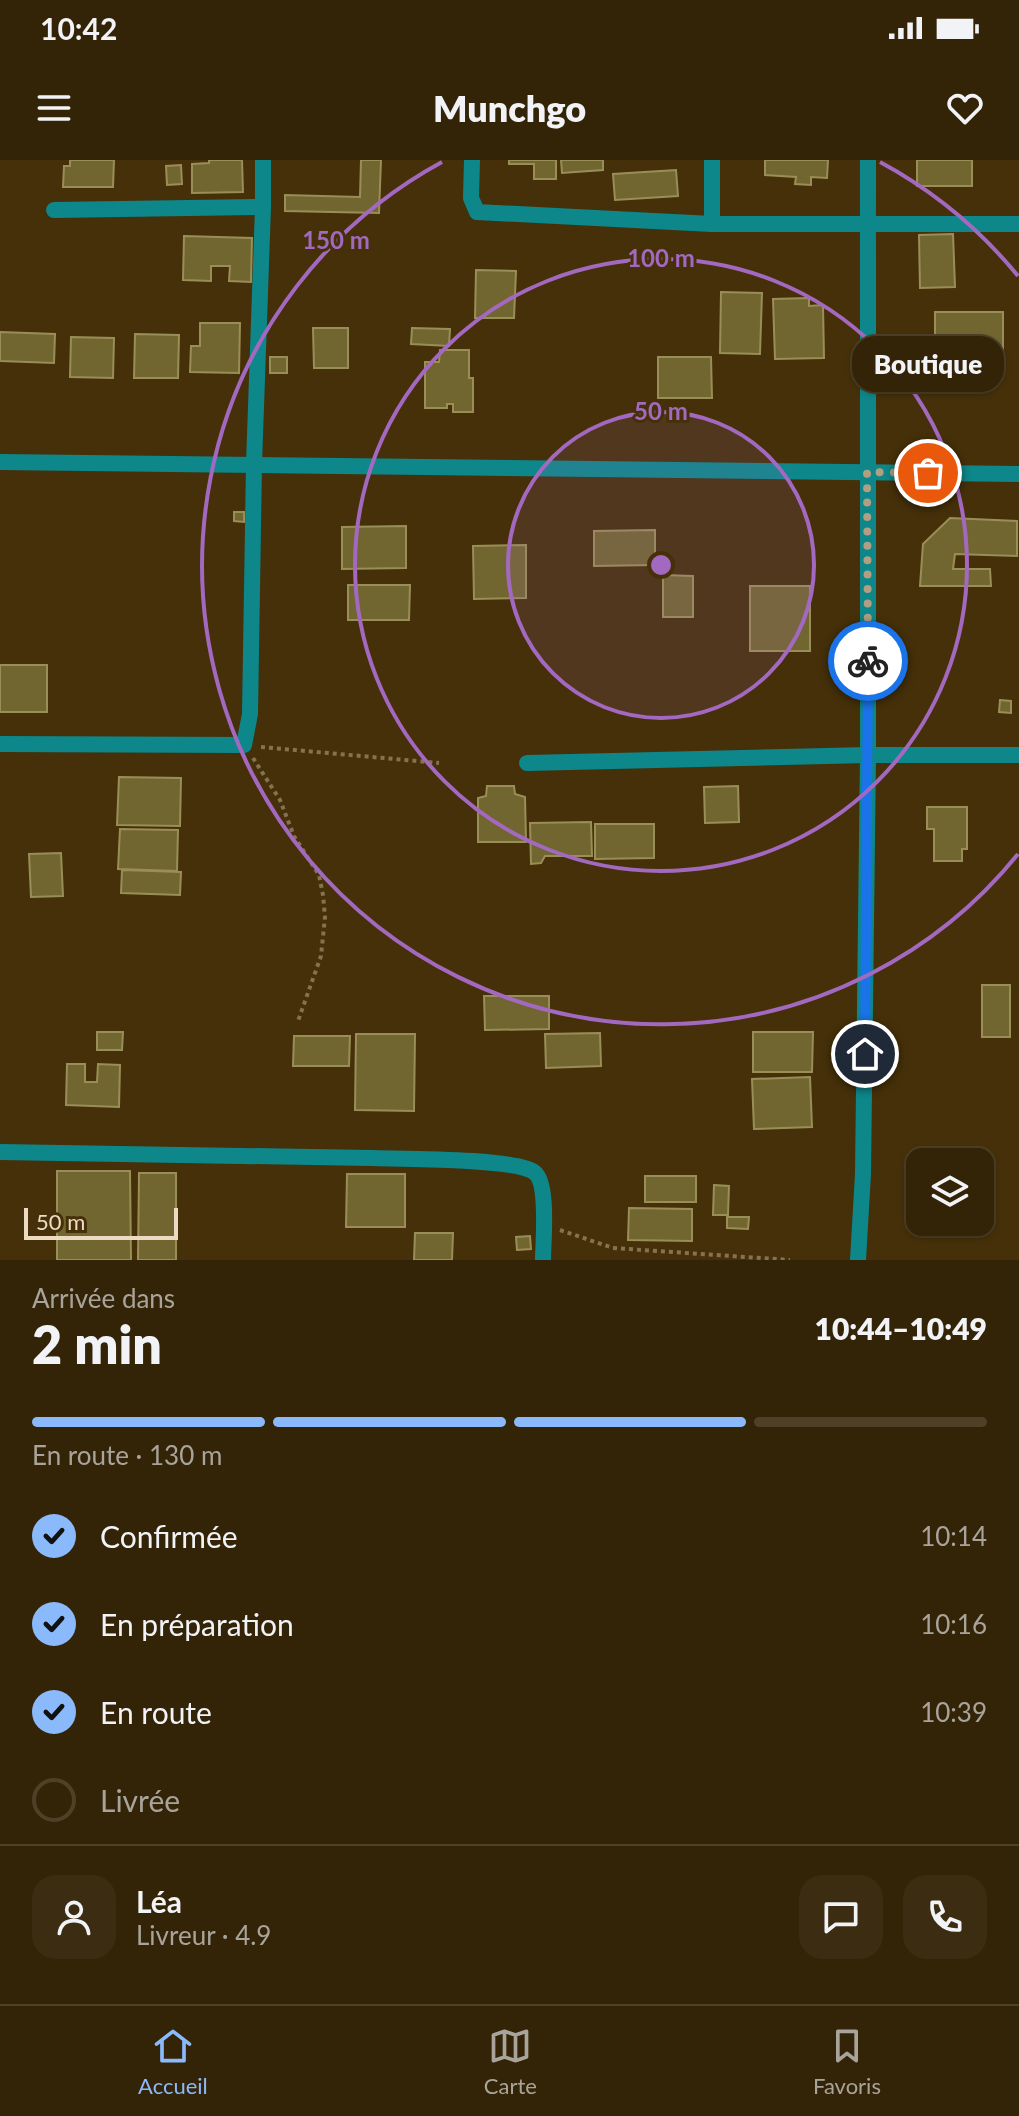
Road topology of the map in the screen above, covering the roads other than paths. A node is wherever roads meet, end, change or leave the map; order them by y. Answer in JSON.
{"nodes":[{"id":1,"x":263,"y":160,"type":"edge"},
{"id":2,"x":472,"y":160,"type":"edge"},
{"id":3,"x":712,"y":160,"type":"edge"},
{"id":4,"x":868,"y":160,"type":"edge"},
{"id":5,"x":263,"y":207,"type":"junction"},
{"id":6,"x":54,"y":210,"type":"dead end"},
{"id":7,"x":712,"y":224,"type":"junction"},
{"id":8,"x":868,"y":224,"type":"junction"},
{"id":9,"x":1019,"y":224,"type":"edge"},
{"id":10,"x":0,"y":462,"type":"edge"},
{"id":11,"x":254,"y":464,"type":"junction"},
{"id":12,"x":867,"y":472,"type":"junction"},
{"id":13,"x":1019,"y":474,"type":"edge"},
{"id":14,"x":0,"y":744,"type":"edge"},
{"id":15,"x":868,"y":755,"type":"junction"},
{"id":16,"x":1019,"y":755,"type":"edge"},
{"id":17,"x":527,"y":763,"type":"dead end"},
{"id":18,"x":0,"y":1152,"type":"edge"},
{"id":19,"x":543,"y":1260,"type":"edge"},
{"id":20,"x":858,"y":1260,"type":"edge"}],
"edges":[{"from":1,"to":5,"type":"street"},
{"from":2,"to":7,"type":"street"},
{"from":3,"to":7,"type":"street"},
{"from":4,"to":8,"type":"street"},
{"from":5,"to":6,"type":"street"},
{"from":5,"to":11,"type":"street"},
{"from":7,"to":8,"type":"street"},
{"from":8,"to":9,"type":"street"},
{"from":8,"to":12,"type":"street"},
{"from":10,"to":11,"type":"street"},
{"from":11,"to":12,"type":"street"},
{"from":11,"to":14,"type":"street"},
{"from":12,"to":13,"type":"street"},
{"from":12,"to":15,"type":"street"},
{"from":15,"to":16,"type":"street"},
{"from":15,"to":17,"type":"street"},
{"from":15,"to":20,"type":"street"},
{"from":18,"to":19,"type":"street"}]}
